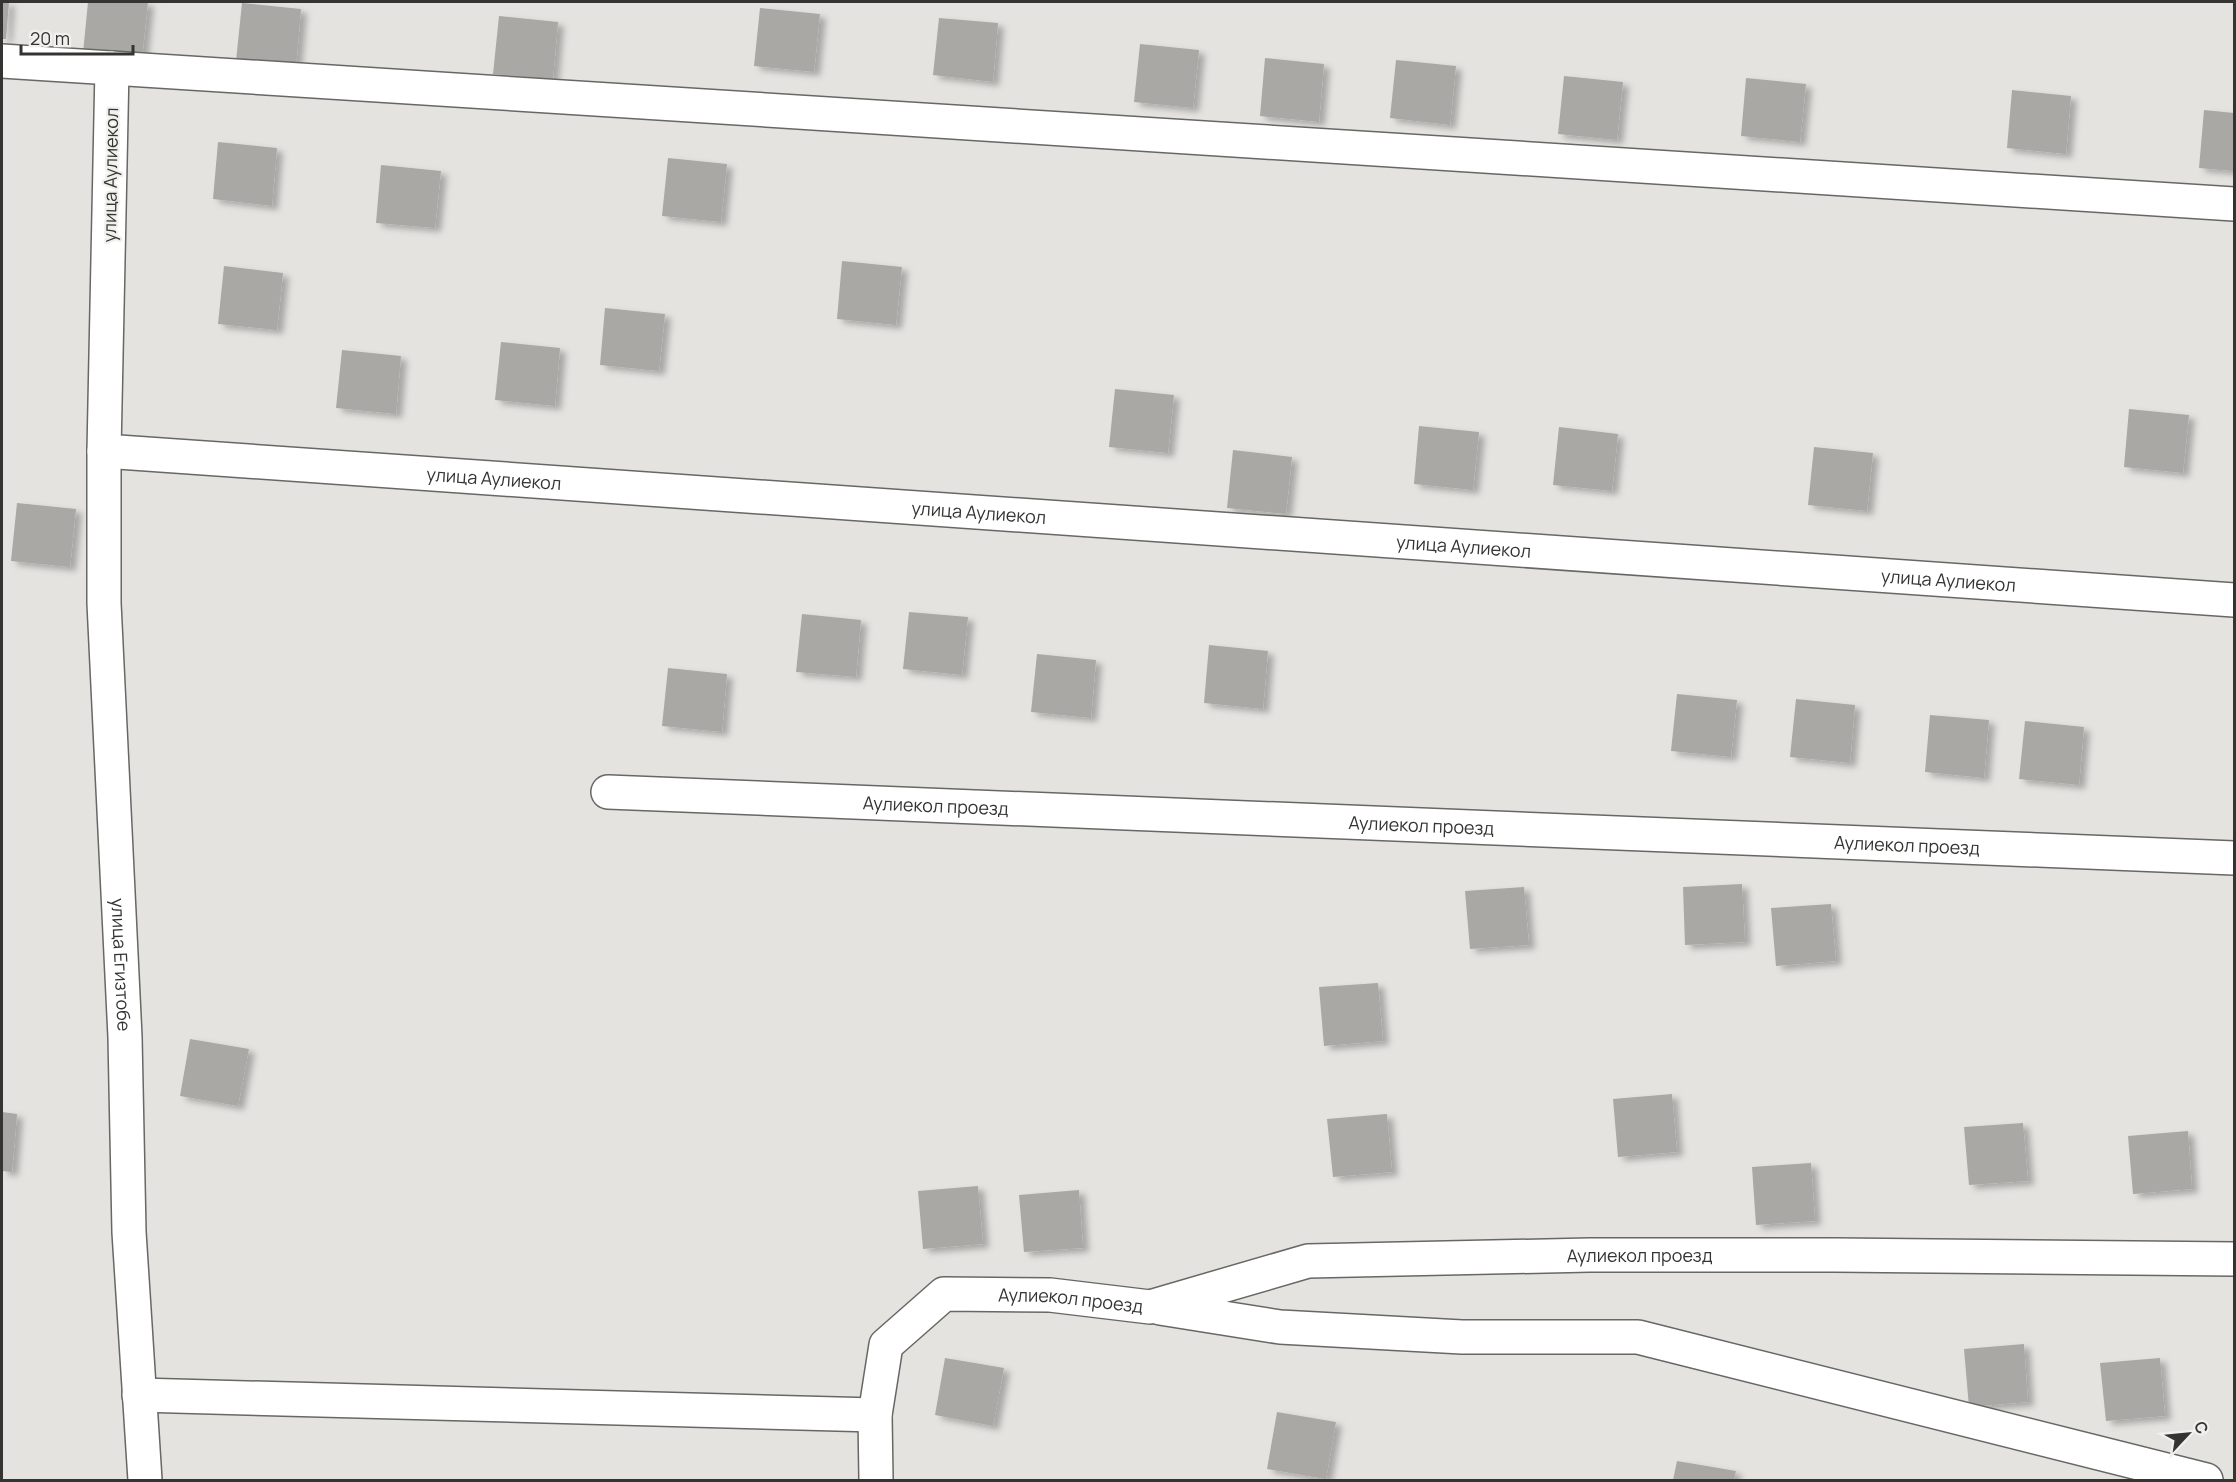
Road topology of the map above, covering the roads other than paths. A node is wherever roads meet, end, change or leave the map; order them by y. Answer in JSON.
{"nodes":[{"id":1,"x":2,"y":61,"type":"edge"},
{"id":2,"x":112,"y":68,"type":"junction"},
{"id":3,"x":2235,"y":204,"type":"edge"},
{"id":4,"x":104,"y":451,"type":"junction"},
{"id":5,"x":2235,"y":600,"type":"edge"},
{"id":6,"x":608,"y":792,"type":"dead end"},
{"id":7,"x":2235,"y":858,"type":"edge"},
{"id":8,"x":2235,"y":1259,"type":"edge"},
{"id":9,"x":1150,"y":1307,"type":"junction"},
{"id":10,"x":139,"y":1395,"type":"junction"},
{"id":11,"x":875,"y":1415,"type":"junction"},
{"id":12,"x":145,"y":1480,"type":"edge"},
{"id":13,"x":876,"y":1480,"type":"edge"},
{"id":14,"x":2206,"y":1480,"type":"edge"}],
"edges":[{"from":1,"to":2,"type":"street"},
{"from":2,"to":3,"type":"street"},
{"from":2,"to":4,"type":"street","name":"улица Аулиекол"},
{"from":4,"to":5,"type":"street","name":"улица Аулиекол"},
{"from":4,"to":10,"type":"street","name":"улица Егизтобе"},
{"from":6,"to":7,"type":"street","name":"Аулиекол проезд"},
{"from":8,"to":9,"type":"street","name":"Аулиекол проезд"},
{"from":9,"to":11,"type":"street","name":"Аулиекол проезд"},
{"from":9,"to":14,"type":"street"},
{"from":10,"to":11,"type":"street"},
{"from":10,"to":12,"type":"street","name":"улица Егизтобе"},
{"from":11,"to":13,"type":"street","name":"Аулиекол проезд"}]}
